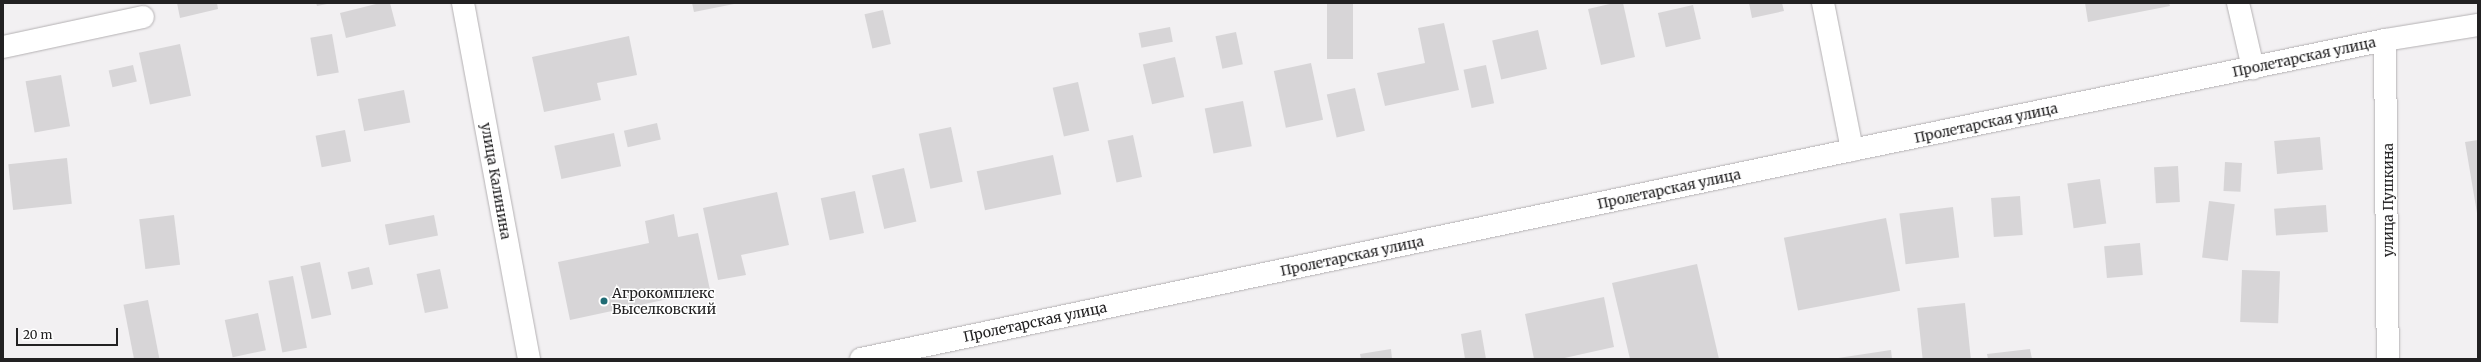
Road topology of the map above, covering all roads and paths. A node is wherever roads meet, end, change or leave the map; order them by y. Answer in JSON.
{"nodes":[{"id":1,"x":463,"y":3,"type":"edge"},
{"id":2,"x":1823,"y":3,"type":"edge"},
{"id":3,"x":2238,"y":3,"type":"edge"},
{"id":4,"x":144,"y":16,"type":"dead end"},
{"id":5,"x":2478,"y":25,"type":"edge"},
{"id":6,"x":2385,"y":40,"type":"junction"},
{"id":7,"x":3,"y":47,"type":"edge"},
{"id":8,"x":2253,"y":68,"type":"junction"},
{"id":9,"x":1852,"y":150,"type":"junction"},
{"id":10,"x":528,"y":359,"type":"edge"},
{"id":11,"x":862,"y":359,"type":"edge"},
{"id":12,"x":2388,"y":359,"type":"edge"}],
"edges":[{"from":1,"to":10,"type":"street","name":"улица Калинина"},
{"from":2,"to":9,"type":"street"},
{"from":3,"to":8,"type":"street"},
{"from":4,"to":7,"type":"street"},
{"from":5,"to":6,"type":"street","name":"Пролетарская улица"},
{"from":6,"to":8,"type":"street","name":"Пролетарская улица"},
{"from":6,"to":12,"type":"street","name":"улица Пушкина"},
{"from":8,"to":9,"type":"street","name":"Пролетарская улица"},
{"from":9,"to":11,"type":"street","name":"Пролетарская улица"}]}
